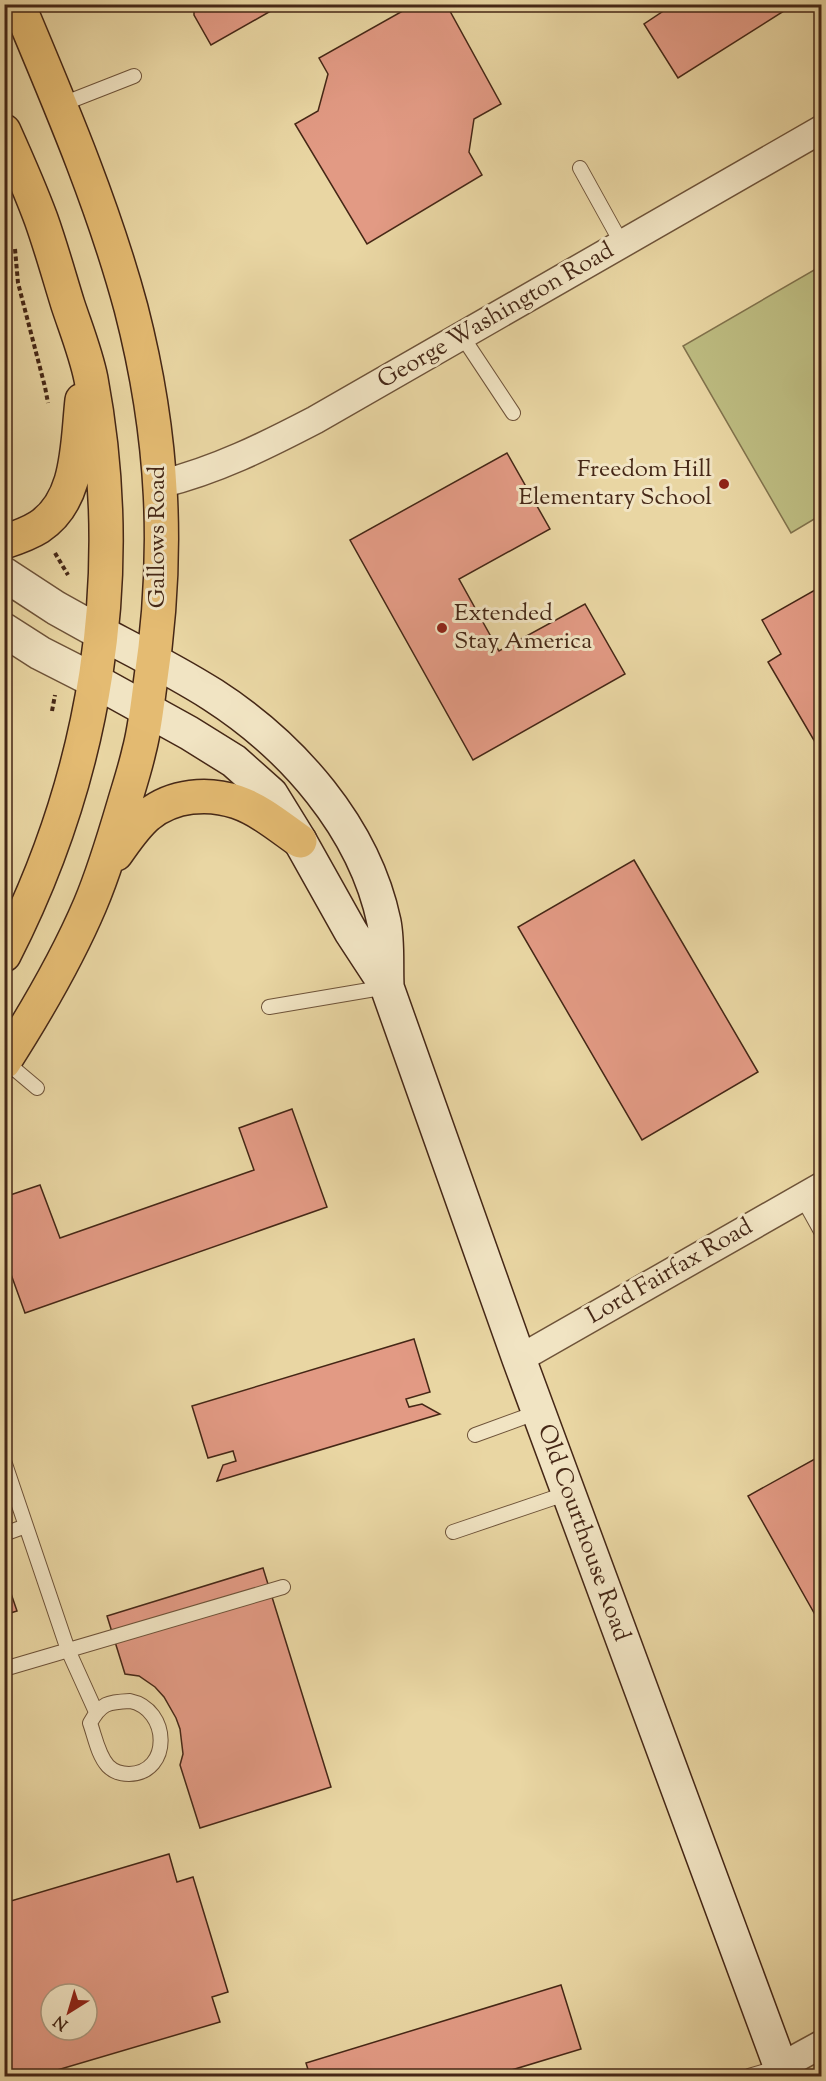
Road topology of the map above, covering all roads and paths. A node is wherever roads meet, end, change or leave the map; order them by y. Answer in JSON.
{"nodes":[{"id":1,"x":18,"y":4,"type":"edge"},
{"id":2,"x":134,"y":76,"type":"dead end"},
{"id":3,"x":60,"y":105,"type":"junction"},
{"id":4,"x":822,"y":129,"type":"edge"},
{"id":5,"x":4,"y":131,"type":"edge"},
{"id":6,"x":580,"y":168,"type":"dead end"},
{"id":7,"x":13,"y":238,"type":"dead end"},
{"id":8,"x":622,"y":244,"type":"junction"},
{"id":9,"x":462,"y":336,"type":"junction"},
{"id":10,"x":87,"y":363,"type":"junction"},
{"id":11,"x":48,"y":407,"type":"dead end"},
{"id":12,"x":513,"y":413,"type":"dead end"},
{"id":13,"x":161,"y":484,"type":"junction"},
{"id":14,"x":4,"y":542,"type":"edge"},
{"id":15,"x":52,"y":549,"type":"dead end"},
{"id":16,"x":4,"y":574,"type":"edge"},
{"id":17,"x":70,"y":580,"type":"dead end"},
{"id":18,"x":4,"y":630,"type":"edge"},
{"id":19,"x":101,"y":633,"type":"junction"},
{"id":20,"x":154,"y":661,"type":"junction"},
{"id":21,"x":95,"y":681,"type":"junction"},
{"id":22,"x":146,"y":711,"type":"junction"},
{"id":23,"x":300,"y":841,"type":"junction"},
{"id":24,"x":103,"y":873,"type":"junction"},
{"id":25,"x":4,"y":955,"type":"edge"},
{"id":26,"x":387,"y":987,"type":"junction"},
{"id":27,"x":269,"y":1007,"type":"dead end"},
{"id":28,"x":5,"y":1061,"type":"edge"},
{"id":29,"x":37,"y":1088,"type":"dead end"},
{"id":30,"x":812,"y":1191,"type":"edge"},
{"id":31,"x":822,"y":1233,"type":"edge"},
{"id":32,"x":519,"y":1359,"type":"junction"},
{"id":33,"x":538,"y":1412,"type":"junction"},
{"id":34,"x":475,"y":1435,"type":"dead end"},
{"id":35,"x":4,"y":1461,"type":"edge"},
{"id":36,"x":568,"y":1493,"type":"junction"},
{"id":37,"x":26,"y":1526,"type":"junction"},
{"id":38,"x":453,"y":1532,"type":"dead end"},
{"id":39,"x":4,"y":1534,"type":"edge"},
{"id":40,"x":283,"y":1587,"type":"dead end"},
{"id":41,"x":68,"y":1650,"type":"junction"},
{"id":42,"x":4,"y":1669,"type":"edge"},
{"id":43,"x":96,"y":1712,"type":"junction"},
{"id":44,"x":822,"y":2044,"type":"edge"},
{"id":45,"x":782,"y":2072,"type":"edge"},
{"id":46,"x":749,"y":2076,"type":"edge"}],
"edges":[{"from":1,"to":3,"type":"main road","name":"Gallows Road"},
{"from":2,"to":3,"type":"lane"},
{"from":3,"to":13,"type":"main road","name":"Gallows Road"},
{"from":4,"to":8,"type":"street","name":"George Washington Road"},
{"from":5,"to":10,"type":"main road"},
{"from":6,"to":8,"type":"lane"},
{"from":7,"to":11,"type":"path"},
{"from":8,"to":9,"type":"street","name":"George Washington Road"},
{"from":9,"to":12,"type":"lane"},
{"from":9,"to":13,"type":"street","name":"George Washington Road"},
{"from":10,"to":14,"type":"main road"},
{"from":10,"to":19,"type":"main road"},
{"from":13,"to":20,"type":"main road","name":"Gallows Road"},
{"from":15,"to":17,"type":"path"},
{"from":16,"to":19,"type":"main road","name":"Old Courthouse Road"},
{"from":18,"to":21,"type":"main road","name":"Old Courthouse Road"},
{"from":19,"to":20,"type":"main road","name":"Old Courthouse Road"},
{"from":19,"to":21,"type":"main road"},
{"from":20,"to":22,"type":"main road","name":"Gallows Road"},
{"from":20,"to":26,"type":"main road","name":"Old Courthouse Road"},
{"from":21,"to":22,"type":"main road","name":"Old Courthouse Road"},
{"from":21,"to":25,"type":"main road"},
{"from":22,"to":23,"type":"main road","name":"Old Courthouse Road"},
{"from":22,"to":24,"type":"main road","name":"Gallows Road"},
{"from":23,"to":24,"type":"main road"},
{"from":23,"to":26,"type":"main road","name":"Old Courthouse Road"},
{"from":24,"to":28,"type":"main road","name":"Gallows Road"},
{"from":26,"to":27,"type":"lane"},
{"from":26,"to":32,"type":"main road","name":"Old Courthouse Road"},
{"from":28,"to":29,"type":"lane"},
{"from":30,"to":31,"type":"lane"},
{"from":30,"to":32,"type":"street","name":"Lord Fairfax Road"},
{"from":32,"to":33,"type":"main road","name":"Old Courthouse Road"},
{"from":33,"to":34,"type":"lane"},
{"from":33,"to":36,"type":"main road","name":"Old Courthouse Road"},
{"from":35,"to":37,"type":"lane"},
{"from":36,"to":38,"type":"lane"},
{"from":36,"to":45,"type":"main road","name":"Old Courthouse Road"},
{"from":37,"to":39,"type":"lane"},
{"from":37,"to":41,"type":"lane"},
{"from":40,"to":41,"type":"lane"},
{"from":41,"to":42,"type":"lane"},
{"from":41,"to":43,"type":"lane"},
{"from":43,"to":43,"type":"lane"},
{"from":44,"to":45,"type":"street"},
{"from":45,"to":46,"type":"lane"}]}
